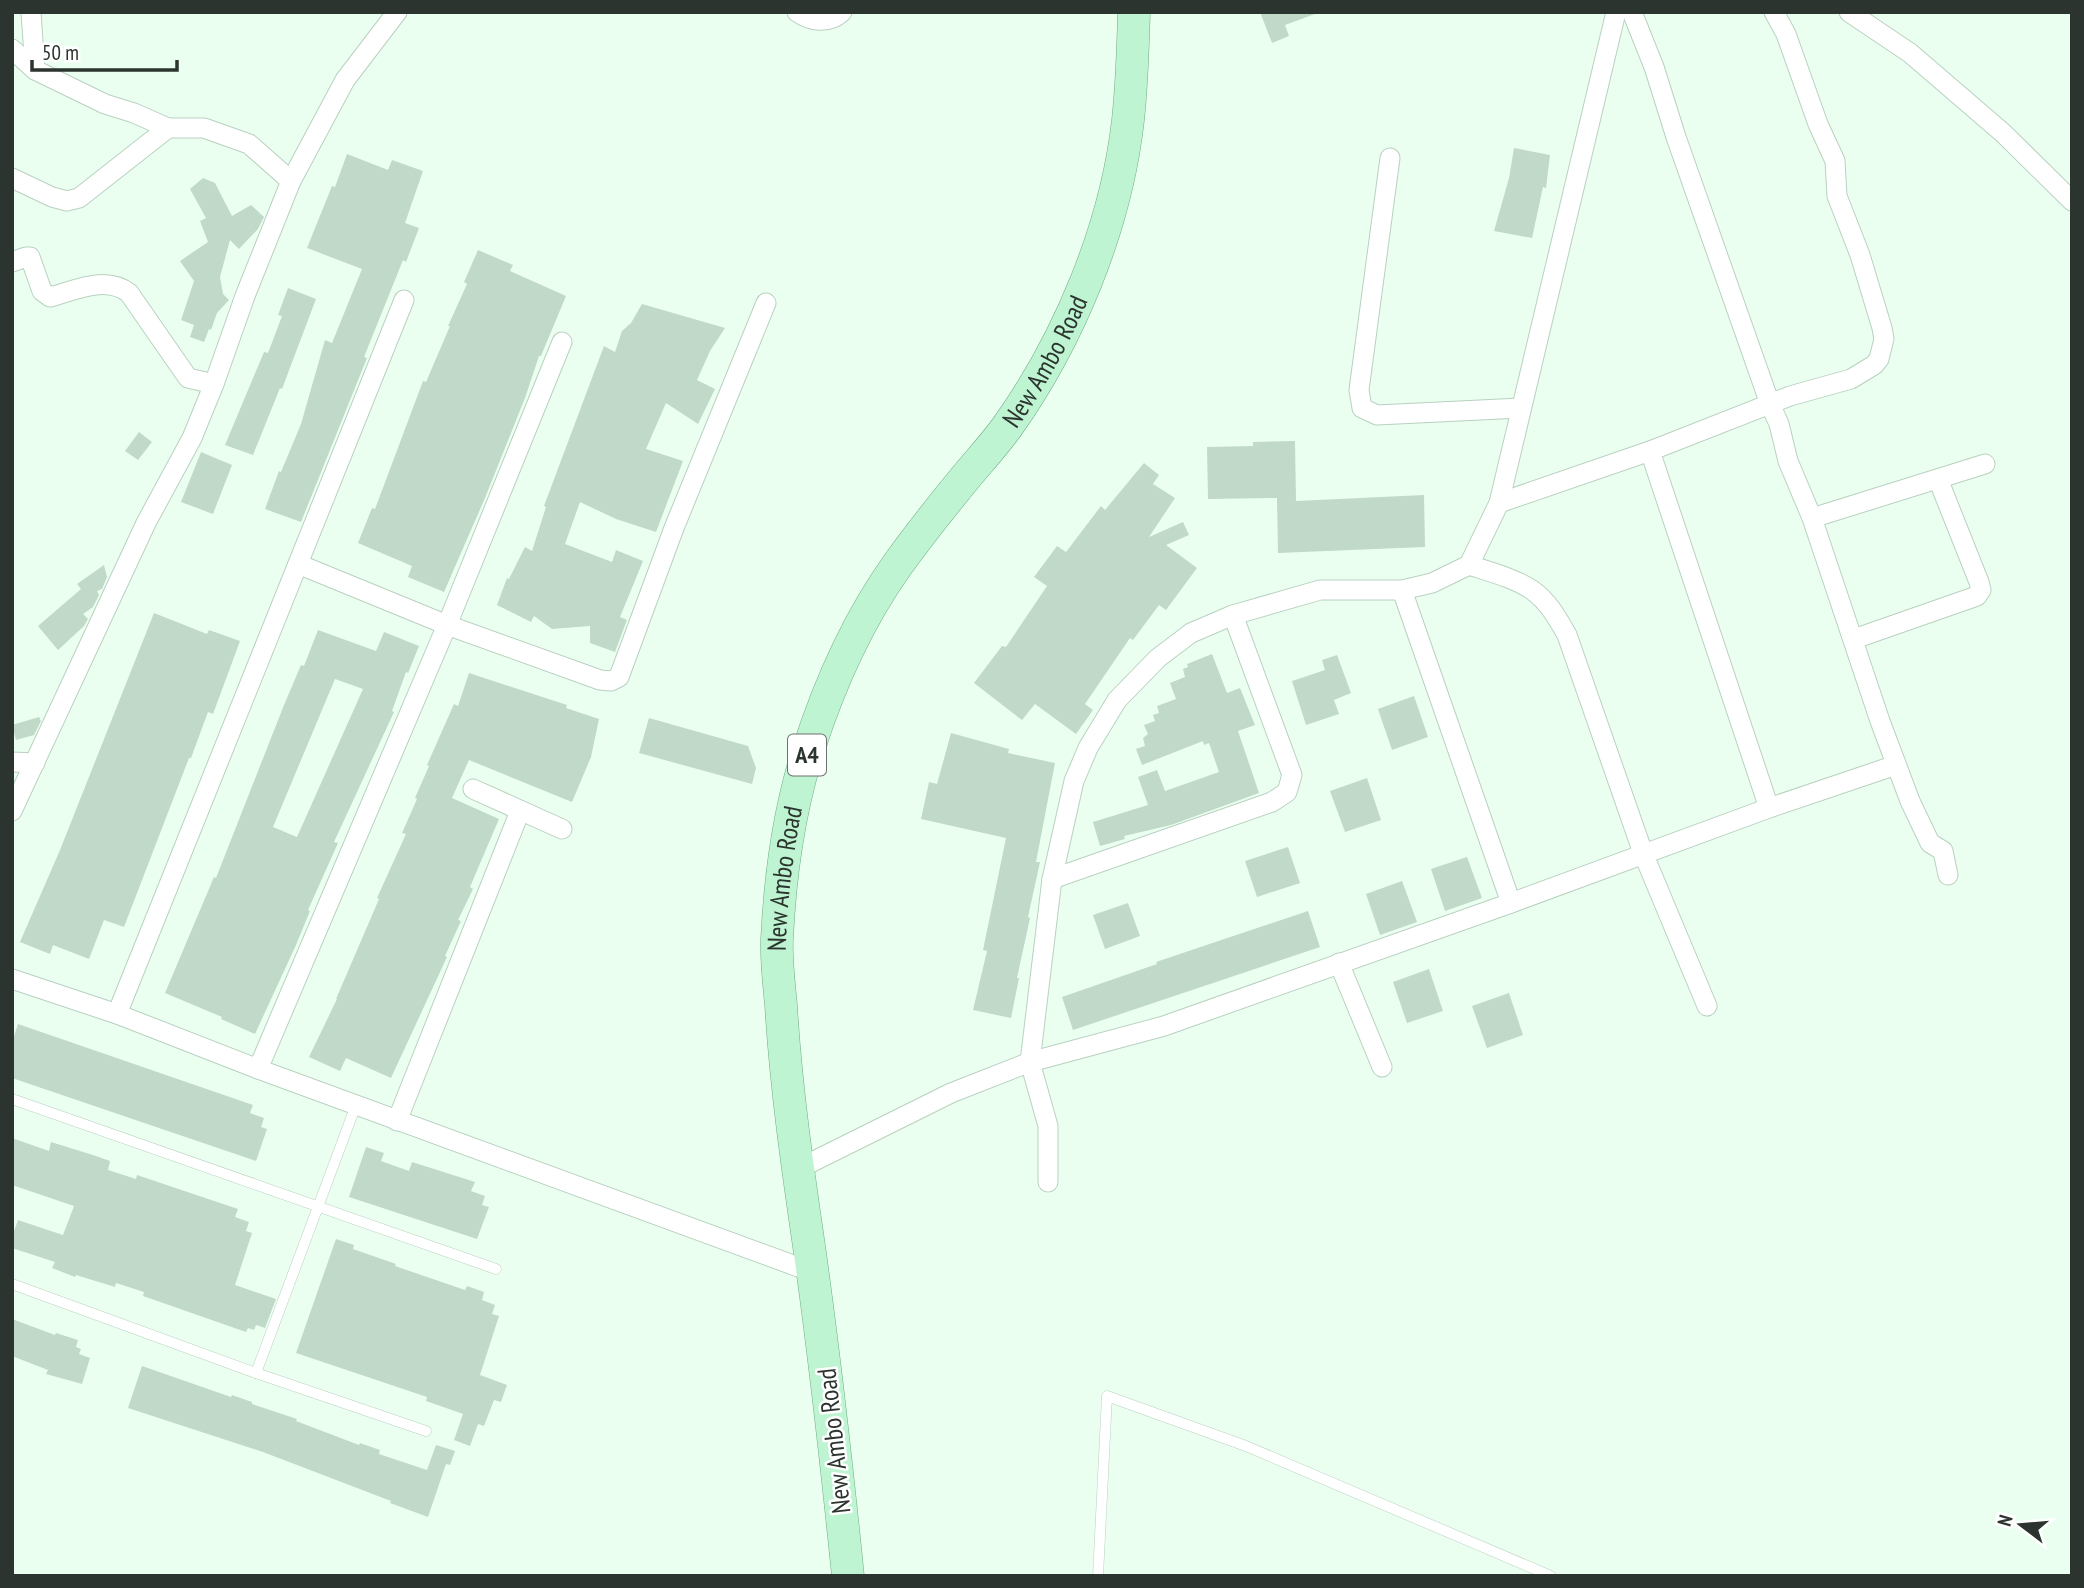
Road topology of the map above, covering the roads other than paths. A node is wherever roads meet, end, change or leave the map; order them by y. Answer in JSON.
{"nodes":[{"id":1,"x":31,"y":12,"type":"edge"},
{"id":2,"x":397,"y":12,"type":"edge"},
{"id":3,"x":797,"y":12,"type":"edge"},
{"id":4,"x":842,"y":12,"type":"edge"},
{"id":5,"x":1134,"y":12,"type":"edge"},
{"id":6,"x":1616,"y":12,"type":"edge"},
{"id":7,"x":1632,"y":12,"type":"edge"},
{"id":8,"x":1774,"y":12,"type":"edge"},
{"id":9,"x":1849,"y":12,"type":"edge"},
{"id":10,"x":12,"y":49,"type":"edge"},
{"id":11,"x":35,"y":70,"type":"junction"},
{"id":12,"x":168,"y":128,"type":"junction"},
{"id":13,"x":1390,"y":158,"type":"dead end"},
{"id":14,"x":12,"y":178,"type":"edge"},
{"id":15,"x":290,"y":181,"type":"junction"},
{"id":16,"x":2072,"y":201,"type":"edge"},
{"id":17,"x":12,"y":262,"type":"edge"},
{"id":18,"x":404,"y":300,"type":"dead end"},
{"id":19,"x":766,"y":303,"type":"dead end"},
{"id":20,"x":562,"y":342,"type":"dead end"},
{"id":21,"x":214,"y":384,"type":"junction"},
{"id":22,"x":1770,"y":404,"type":"junction"},
{"id":23,"x":1521,"y":408,"type":"junction"},
{"id":24,"x":1650,"y":451,"type":"junction"},
{"id":25,"x":1985,"y":464,"type":"dead end"},
{"id":26,"x":1938,"y":479,"type":"junction"},
{"id":27,"x":1499,"y":503,"type":"junction"},
{"id":28,"x":1811,"y":519,"type":"junction"},
{"id":29,"x":298,"y":564,"type":"junction"},
{"id":30,"x":1469,"y":565,"type":"junction"},
{"id":31,"x":1402,"y":590,"type":"junction"},
{"id":32,"x":1233,"y":615,"type":"junction"},
{"id":33,"x":447,"y":625,"type":"junction"},
{"id":34,"x":1854,"y":639,"type":"junction"},
{"id":35,"x":12,"y":762,"type":"edge"},
{"id":36,"x":35,"y":762,"type":"junction"},
{"id":37,"x":1896,"y":765,"type":"junction"},
{"id":38,"x":473,"y":789,"type":"dead end"},
{"id":39,"x":1769,"y":808,"type":"junction"},
{"id":40,"x":12,"y":811,"type":"edge"},
{"id":41,"x":520,"y":811,"type":"junction"},
{"id":42,"x":562,"y":829,"type":"dead end"},
{"id":43,"x":1643,"y":853,"type":"junction"},
{"id":44,"x":1948,"y":875,"type":"dead end"},
{"id":45,"x":1052,"y":879,"type":"junction"},
{"id":46,"x":1511,"y":903,"type":"junction"},
{"id":47,"x":1339,"y":963,"type":"junction"},
{"id":48,"x":12,"y":979,"type":"edge"},
{"id":49,"x":1707,"y":1006,"type":"dead end"},
{"id":50,"x":117,"y":1014,"type":"junction"},
{"id":51,"x":1030,"y":1062,"type":"junction"},
{"id":52,"x":1382,"y":1067,"type":"dead end"},
{"id":53,"x":258,"y":1069,"type":"junction"},
{"id":54,"x":12,"y":1099,"type":"edge"},
{"id":55,"x":356,"y":1105,"type":"junction"},
{"id":56,"x":397,"y":1121,"type":"junction"},
{"id":57,"x":799,"y":1169,"type":"junction"},
{"id":58,"x":1048,"y":1182,"type":"dead end"},
{"id":59,"x":319,"y":1207,"type":"junction"},
{"id":60,"x":496,"y":1269,"type":"dead end"},
{"id":61,"x":813,"y":1272,"type":"junction"},
{"id":62,"x":12,"y":1284,"type":"edge"},
{"id":63,"x":256,"y":1373,"type":"junction"},
{"id":64,"x":426,"y":1432,"type":"dead end"},
{"id":65,"x":848,"y":1576,"type":"edge"},
{"id":66,"x":1098,"y":1576,"type":"edge"},
{"id":67,"x":1551,"y":1576,"type":"edge"}],
"edges":[{"from":1,"to":11,"type":"street"},
{"from":2,"to":15,"type":"street"},
{"from":3,"to":4,"type":"street"},
{"from":5,"to":57,"type":"main road","name":"New Ambo Road","number":"A4"},
{"from":6,"to":23,"type":"street"},
{"from":7,"to":22,"type":"street"},
{"from":8,"to":22,"type":"street"},
{"from":9,"to":16,"type":"street"},
{"from":10,"to":11,"type":"street"},
{"from":11,"to":12,"type":"street"},
{"from":12,"to":14,"type":"street"},
{"from":12,"to":15,"type":"street"},
{"from":13,"to":23,"type":"street"},
{"from":15,"to":21,"type":"street"},
{"from":17,"to":21,"type":"street"},
{"from":18,"to":29,"type":"street"},
{"from":19,"to":33,"type":"street"},
{"from":20,"to":33,"type":"street"},
{"from":21,"to":36,"type":"street"},
{"from":22,"to":24,"type":"street"},
{"from":22,"to":28,"type":"street"},
{"from":23,"to":27,"type":"street"},
{"from":24,"to":27,"type":"street"},
{"from":24,"to":39,"type":"street"},
{"from":25,"to":26,"type":"street"},
{"from":26,"to":28,"type":"street"},
{"from":26,"to":34,"type":"street"},
{"from":27,"to":30,"type":"street"},
{"from":28,"to":34,"type":"street"},
{"from":29,"to":33,"type":"street"},
{"from":29,"to":50,"type":"street"},
{"from":30,"to":31,"type":"street"},
{"from":30,"to":43,"type":"street"},
{"from":31,"to":32,"type":"street"},
{"from":31,"to":46,"type":"street"},
{"from":32,"to":45,"type":"street"},
{"from":32,"to":45,"type":"street"},
{"from":33,"to":53,"type":"street"},
{"from":34,"to":37,"type":"street"},
{"from":35,"to":36,"type":"street"},
{"from":36,"to":40,"type":"street"},
{"from":37,"to":39,"type":"street"},
{"from":37,"to":44,"type":"street"},
{"from":38,"to":41,"type":"street"},
{"from":39,"to":43,"type":"street"},
{"from":41,"to":42,"type":"street"},
{"from":41,"to":56,"type":"street"},
{"from":43,"to":46,"type":"street"},
{"from":43,"to":49,"type":"street"},
{"from":45,"to":51,"type":"street"},
{"from":46,"to":47,"type":"street"},
{"from":47,"to":51,"type":"street"},
{"from":47,"to":52,"type":"street"},
{"from":48,"to":50,"type":"street"},
{"from":50,"to":53,"type":"street"},
{"from":51,"to":57,"type":"street"},
{"from":51,"to":58,"type":"street"},
{"from":53,"to":55,"type":"street"},
{"from":54,"to":59,"type":"lane"},
{"from":55,"to":56,"type":"street"},
{"from":55,"to":59,"type":"lane"},
{"from":56,"to":61,"type":"street"},
{"from":57,"to":61,"type":"main road","name":"New Ambo Road","number":"A4"},
{"from":59,"to":60,"type":"lane"},
{"from":59,"to":63,"type":"lane"},
{"from":61,"to":65,"type":"main road","name":"New Ambo Road","number":"A4"},
{"from":62,"to":63,"type":"lane"},
{"from":63,"to":64,"type":"lane"},
{"from":66,"to":67,"type":"lane"}]}
